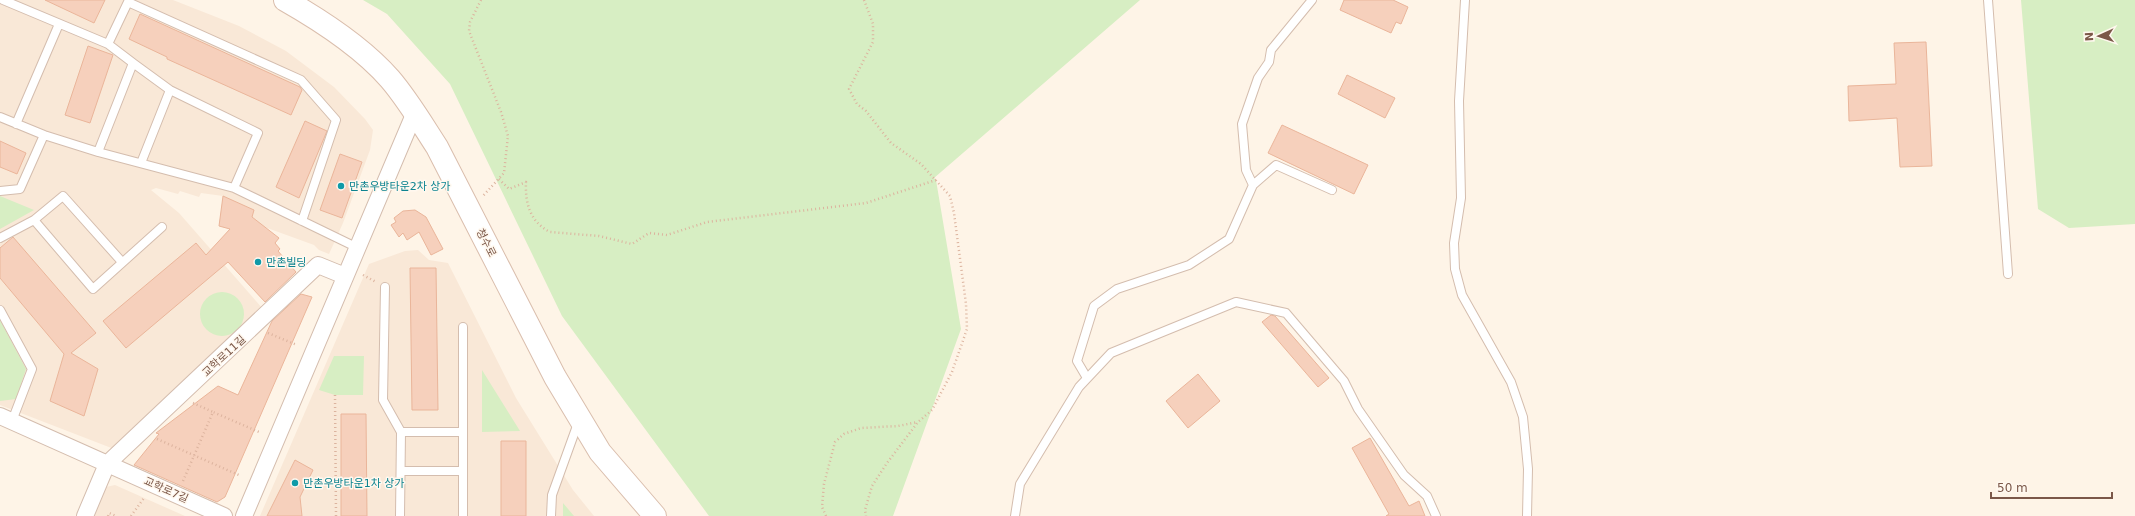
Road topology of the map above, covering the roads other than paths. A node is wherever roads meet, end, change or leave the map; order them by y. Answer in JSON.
{"nodes":[{"id":1,"x":3,"y":0,"type":"edge"},
{"id":2,"x":285,"y":0,"type":"edge"},
{"id":3,"x":1312,"y":0,"type":"edge"},
{"id":4,"x":1465,"y":0,"type":"edge"},
{"id":5,"x":1988,"y":0,"type":"edge"},
{"id":6,"x":59,"y":24,"type":"junction"},
{"id":7,"x":108,"y":44,"type":"junction"},
{"id":8,"x":133,"y":63,"type":"junction"},
{"id":9,"x":170,"y":90,"type":"junction"},
{"id":10,"x":415,"y":112,"type":"junction"},
{"id":11,"x":0,"y":117,"type":"edge"},
{"id":12,"x":16,"y":124,"type":"junction"},
{"id":13,"x":44,"y":135,"type":"junction"},
{"id":14,"x":98,"y":152,"type":"junction"},
{"id":15,"x":141,"y":163,"type":"junction"},
{"id":16,"x":1253,"y":185,"type":"junction"},
{"id":17,"x":234,"y":188,"type":"junction"},
{"id":18,"x":1332,"y":190,"type":"dead end"},
{"id":19,"x":0,"y":191,"type":"edge"},
{"id":20,"x":34,"y":220,"type":"junction"},
{"id":21,"x":302,"y":221,"type":"junction"},
{"id":22,"x":162,"y":227,"type":"dead end"},
{"id":23,"x":0,"y":238,"type":"edge"},
{"id":24,"x":358,"y":248,"type":"junction"},
{"id":25,"x":122,"y":262,"type":"junction"},
{"id":26,"x":352,"y":274,"type":"junction"},
{"id":27,"x":2008,"y":274,"type":"dead end"},
{"id":28,"x":385,"y":287,"type":"road end"},
{"id":29,"x":0,"y":310,"type":"edge"},
{"id":30,"x":464,"y":328,"type":"dead end"},
{"id":31,"x":1087,"y":378,"type":"junction"},
{"id":32,"x":6,"y":418,"type":"edge"},
{"id":33,"x":580,"y":419,"type":"junction"},
{"id":34,"x":401,"y":432,"type":"junction"},
{"id":35,"x":463,"y":432,"type":"junction"},
{"id":36,"x":107,"y":464,"type":"junction"},
{"id":37,"x":463,"y":470,"type":"junction"},
{"id":38,"x":400,"y":471,"type":"junction"},
{"id":39,"x":85,"y":516,"type":"edge"},
{"id":40,"x":224,"y":516,"type":"edge"},
{"id":41,"x":244,"y":516,"type":"edge"},
{"id":42,"x":400,"y":516,"type":"edge"},
{"id":43,"x":463,"y":516,"type":"edge"},
{"id":44,"x":552,"y":516,"type":"edge"},
{"id":45,"x":655,"y":516,"type":"edge"},
{"id":46,"x":1015,"y":516,"type":"edge"},
{"id":47,"x":1436,"y":516,"type":"edge"},
{"id":48,"x":1527,"y":516,"type":"edge"}],
"edges":[{"from":1,"to":6,"type":"lane"},
{"from":2,"to":10,"type":"main road","name":"청수로"},
{"from":3,"to":16,"type":"lane"},
{"from":4,"to":48,"type":"lane"},
{"from":5,"to":27,"type":"lane"},
{"from":6,"to":7,"type":"lane"},
{"from":6,"to":12,"type":"lane"},
{"from":7,"to":8,"type":"lane"},
{"from":7,"to":21,"type":"lane"},
{"from":8,"to":9,"type":"lane"},
{"from":8,"to":14,"type":"lane"},
{"from":9,"to":15,"type":"lane"},
{"from":9,"to":17,"type":"lane"},
{"from":10,"to":24,"type":"street"},
{"from":10,"to":33,"type":"main road","name":"청수로"},
{"from":11,"to":12,"type":"lane"},
{"from":12,"to":13,"type":"lane"},
{"from":13,"to":14,"type":"lane"},
{"from":13,"to":19,"type":"lane"},
{"from":14,"to":15,"type":"lane"},
{"from":15,"to":17,"type":"lane"},
{"from":16,"to":18,"type":"lane"},
{"from":16,"to":31,"type":"lane"},
{"from":17,"to":21,"type":"lane"},
{"from":20,"to":23,"type":"lane"},
{"from":20,"to":25,"type":"lane"},
{"from":20,"to":25,"type":"lane"},
{"from":21,"to":24,"type":"lane"},
{"from":22,"to":25,"type":"lane"},
{"from":24,"to":26,"type":"street"},
{"from":26,"to":36,"type":"street","name":"교학로11길"},
{"from":26,"to":41,"type":"street"},
{"from":28,"to":34,"type":"lane"},
{"from":29,"to":32,"type":"lane"},
{"from":30,"to":35,"type":"lane"},
{"from":31,"to":46,"type":"lane"},
{"from":31,"to":47,"type":"lane"},
{"from":32,"to":36,"type":"street","name":"교학로7길"},
{"from":33,"to":44,"type":"lane"},
{"from":33,"to":45,"type":"main road","name":"청수로"},
{"from":34,"to":35,"type":"lane"},
{"from":34,"to":38,"type":"lane"},
{"from":35,"to":37,"type":"lane"},
{"from":36,"to":39,"type":"street"},
{"from":36,"to":40,"type":"street","name":"교학로7길"},
{"from":37,"to":38,"type":"lane"},
{"from":37,"to":43,"type":"lane"},
{"from":38,"to":42,"type":"lane"}]}
